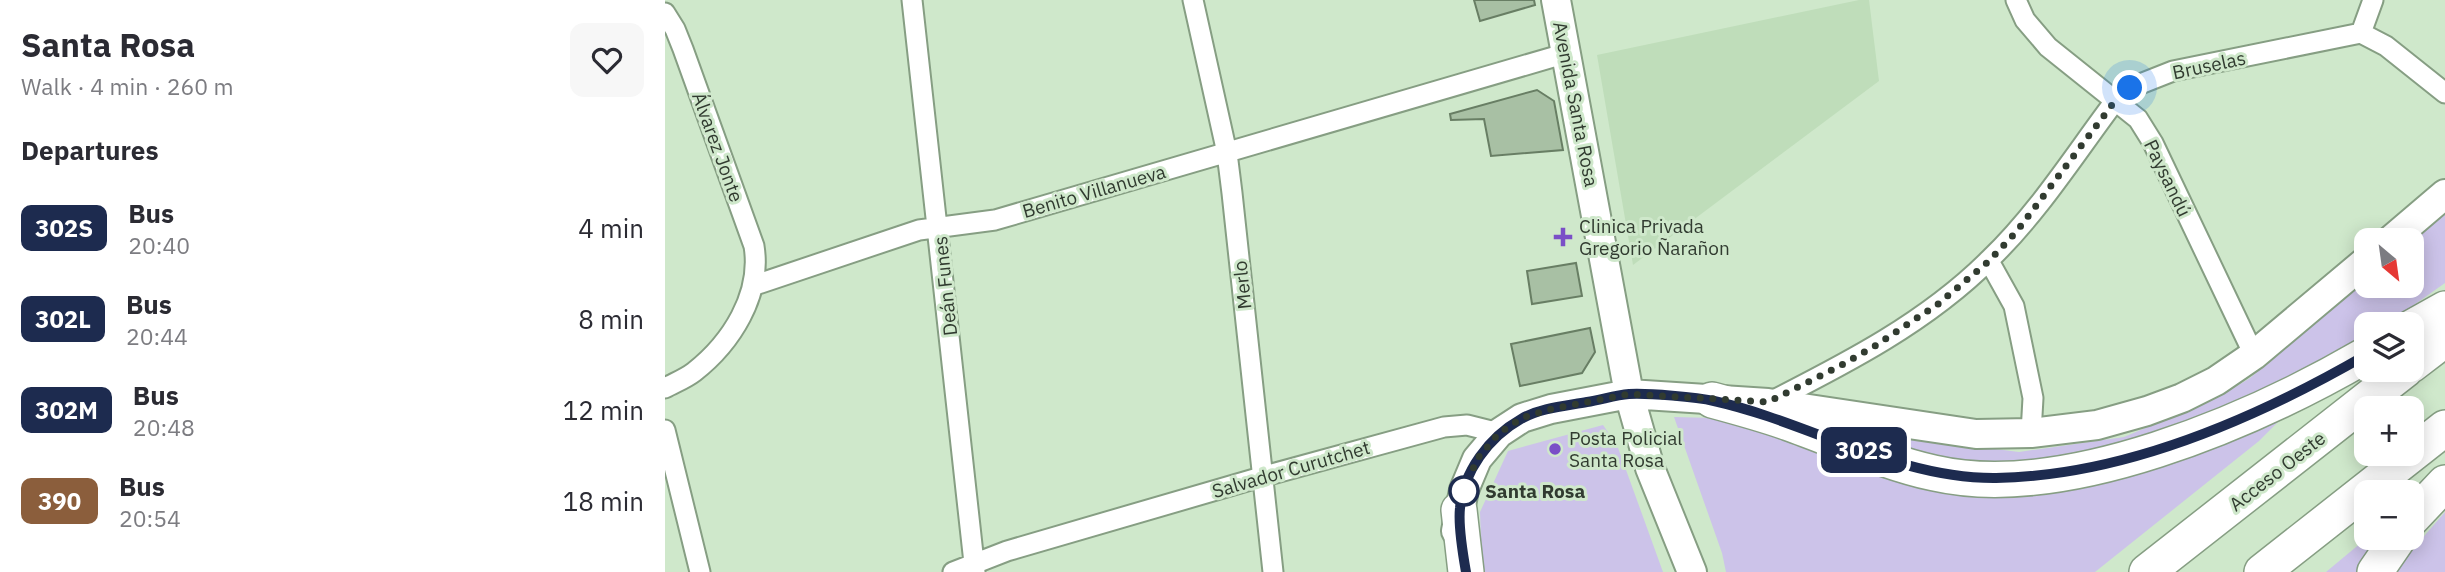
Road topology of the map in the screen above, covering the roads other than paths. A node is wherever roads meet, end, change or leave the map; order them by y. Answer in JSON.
{"nodes":[{"id":1,"x":912,"y":0,"type":"edge"},
{"id":2,"x":1193,"y":0,"type":"edge"},
{"id":3,"x":1556,"y":0,"type":"edge"},
{"id":4,"x":2015,"y":0,"type":"edge"},
{"id":5,"x":2373,"y":0,"type":"edge"},
{"id":6,"x":665,"y":13,"type":"edge"},
{"id":7,"x":2361,"y":33,"type":"junction"},
{"id":8,"x":1567,"y":54,"type":"junction"},
{"id":9,"x":2445,"y":93,"type":"edge"},
{"id":10,"x":2115,"y":101,"type":"junction"},
{"id":11,"x":1227,"y":153,"type":"junction"},
{"id":12,"x":2445,"y":194,"type":"edge"},
{"id":13,"x":2405,"y":228,"type":"edge"},
{"id":14,"x":939,"y":229,"type":"junction"},
{"id":15,"x":1989,"y":261,"type":"junction"},
{"id":16,"x":2354,"y":271,"type":"edge"},
{"id":17,"x":755,"y":285,"type":"junction"},
{"id":18,"x":2445,"y":309,"type":"edge"},
{"id":19,"x":2424,"y":321,"type":"edge"},
{"id":20,"x":2445,"y":339,"type":"edge"},
{"id":21,"x":2254,"y":355,"type":"junction"},
{"id":22,"x":2424,"y":355,"type":"edge"},
{"id":23,"x":2354,"y":361,"type":"edge"},
{"id":24,"x":2389,"y":382,"type":"edge"},
{"id":25,"x":665,"y":388,"type":"edge"},
{"id":26,"x":1629,"y":394,"type":"junction"},
{"id":27,"x":1712,"y":400,"type":"junction"},
{"id":28,"x":1768,"y":402,"type":"junction"},
{"id":29,"x":2445,"y":428,"type":"edge"},
{"id":30,"x":665,"y":430,"type":"edge"},
{"id":31,"x":1499,"y":433,"type":"junction"},
{"id":32,"x":2031,"y":433,"type":"junction"},
{"id":33,"x":1261,"y":477,"type":"junction"},
{"id":34,"x":2445,"y":483,"type":"edge"},
{"id":35,"x":2424,"y":505,"type":"edge"},
{"id":36,"x":1459,"y":510,"type":"junction"},
{"id":37,"x":2390,"y":550,"type":"edge"},
{"id":38,"x":975,"y":568,"type":"edge"},
{"id":39,"x":700,"y":572,"type":"edge"},
{"id":40,"x":953,"y":572,"type":"edge"},
{"id":41,"x":1273,"y":572,"type":"edge"},
{"id":42,"x":1449,"y":572,"type":"edge"},
{"id":43,"x":1466,"y":572,"type":"edge"},
{"id":44,"x":1692,"y":572,"type":"edge"},
{"id":45,"x":2147,"y":572,"type":"edge"},
{"id":46,"x":2262,"y":572,"type":"edge"},
{"id":47,"x":2375,"y":572,"type":"edge"}],
"edges":[{"from":1,"to":14,"type":"street","name":"Deán Funes"},
{"from":2,"to":11,"type":"street","name":"Merlo"},
{"from":3,"to":8,"type":"street","name":"Avenida Santa Rosa"},
{"from":4,"to":10,"type":"street","name":"Paysandú"},
{"from":5,"to":7,"type":"street"},
{"from":6,"to":17,"type":"street","name":"Álvarez Jonte"},
{"from":7,"to":9,"type":"street"},
{"from":7,"to":10,"type":"street","name":"Bruselas"},
{"from":8,"to":11,"type":"street","name":"Benito Villanueva"},
{"from":8,"to":26,"type":"street","name":"Avenida Santa Rosa"},
{"from":10,"to":15,"type":"street","name":"Bruselas"},
{"from":10,"to":21,"type":"street","name":"Paysandú"},
{"from":11,"to":14,"type":"street","name":"Benito Villanueva"},
{"from":11,"to":33,"type":"street","name":"Merlo"},
{"from":12,"to":13,"type":"street"},
{"from":14,"to":17,"type":"street","name":"Benito Villanueva"},
{"from":14,"to":38,"type":"street","name":"Deán Funes"},
{"from":15,"to":28,"type":"street","name":"Bruselas"},
{"from":15,"to":32,"type":"street"},
{"from":16,"to":21,"type":"street"},
{"from":17,"to":25,"type":"street"},
{"from":18,"to":19,"type":"highway"},
{"from":20,"to":22,"type":"highway"},
{"from":21,"to":32,"type":"street"},
{"from":23,"to":27,"type":"highway"},
{"from":24,"to":45,"type":"highway","name":"Acceso Oeste"},
{"from":26,"to":27,"type":"street"},
{"from":26,"to":31,"type":"street"},
{"from":26,"to":44,"type":"street","name":"Avenida Santa Rosa"},
{"from":27,"to":28,"type":"street"},
{"from":28,"to":32,"type":"street"},
{"from":29,"to":46,"type":"highway"},
{"from":30,"to":39,"type":"street"},
{"from":31,"to":33,"type":"street","name":"Salvador Curutchet"},
{"from":31,"to":36,"type":"street"},
{"from":33,"to":38,"type":"street","name":"Salvador Curutchet"},
{"from":33,"to":41,"type":"street","name":"Merlo"},
{"from":34,"to":35,"type":"highway"},
{"from":36,"to":42,"type":"street"},
{"from":36,"to":43,"type":"highway"},
{"from":37,"to":47,"type":"highway"},
{"from":38,"to":40,"type":"street","name":"Salvador Curutchet"}]}
